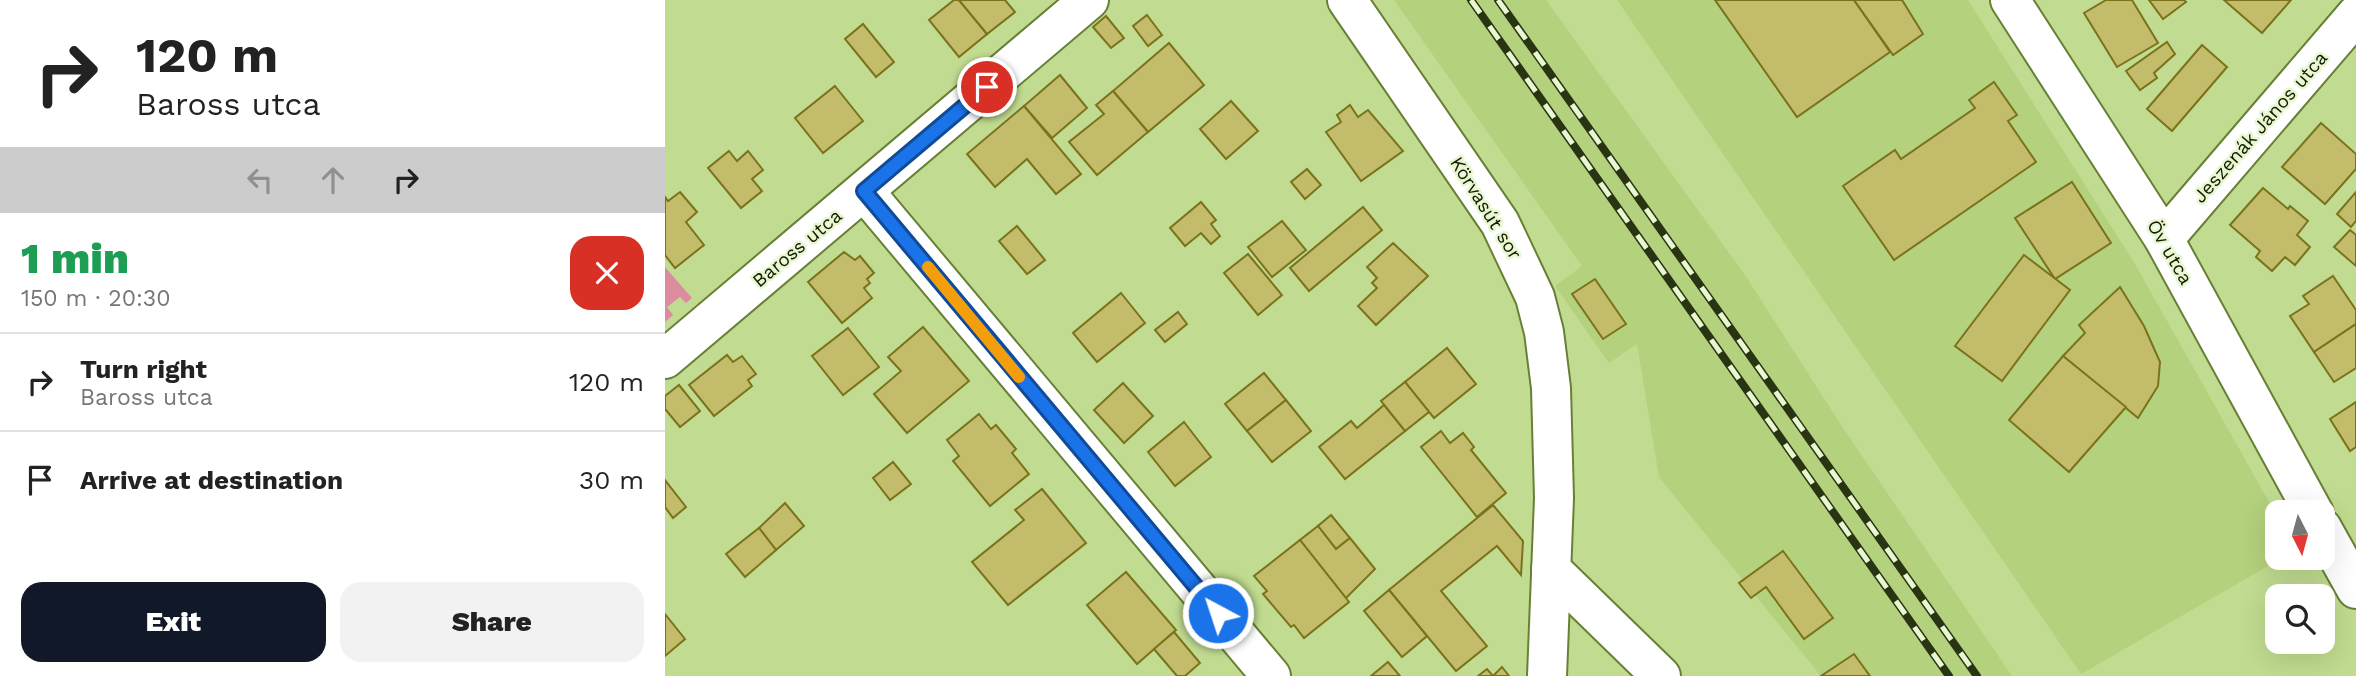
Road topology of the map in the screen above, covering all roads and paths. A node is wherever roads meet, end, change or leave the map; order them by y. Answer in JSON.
{"nodes":[{"id":1,"x":1089,"y":0,"type":"edge"},
{"id":2,"x":1347,"y":0,"type":"edge"},
{"id":3,"x":2010,"y":0,"type":"edge"},
{"id":4,"x":2356,"y":15,"type":"edge"},
{"id":5,"x":864,"y":191,"type":"junction"},
{"id":6,"x":2164,"y":239,"type":"junction"},
{"id":7,"x":665,"y":359,"type":"edge"},
{"id":8,"x":2307,"y":500,"type":"edge"},
{"id":9,"x":2335,"y":551,"type":"edge"},
{"id":10,"x":1551,"y":569,"type":"junction"},
{"id":11,"x":2356,"y":589,"type":"edge"},
{"id":12,"x":1271,"y":676,"type":"edge"},
{"id":13,"x":1547,"y":676,"type":"edge"},
{"id":14,"x":1661,"y":676,"type":"edge"}],
"edges":[{"from":1,"to":5,"type":"street","name":"Baross utca"},
{"from":2,"to":10,"type":"street","name":"Körvasút sor"},
{"from":3,"to":6,"type":"street","name":"Öv utca"},
{"from":4,"to":6,"type":"street","name":"Jeszenák János utca"},
{"from":5,"to":7,"type":"street","name":"Baross utca"},
{"from":5,"to":12,"type":"street"},
{"from":6,"to":8,"type":"street","name":"Öv utca"},
{"from":9,"to":11,"type":"street"},
{"from":10,"to":13,"type":"street","name":"Körvasút sor"},
{"from":10,"to":14,"type":"street"}]}
